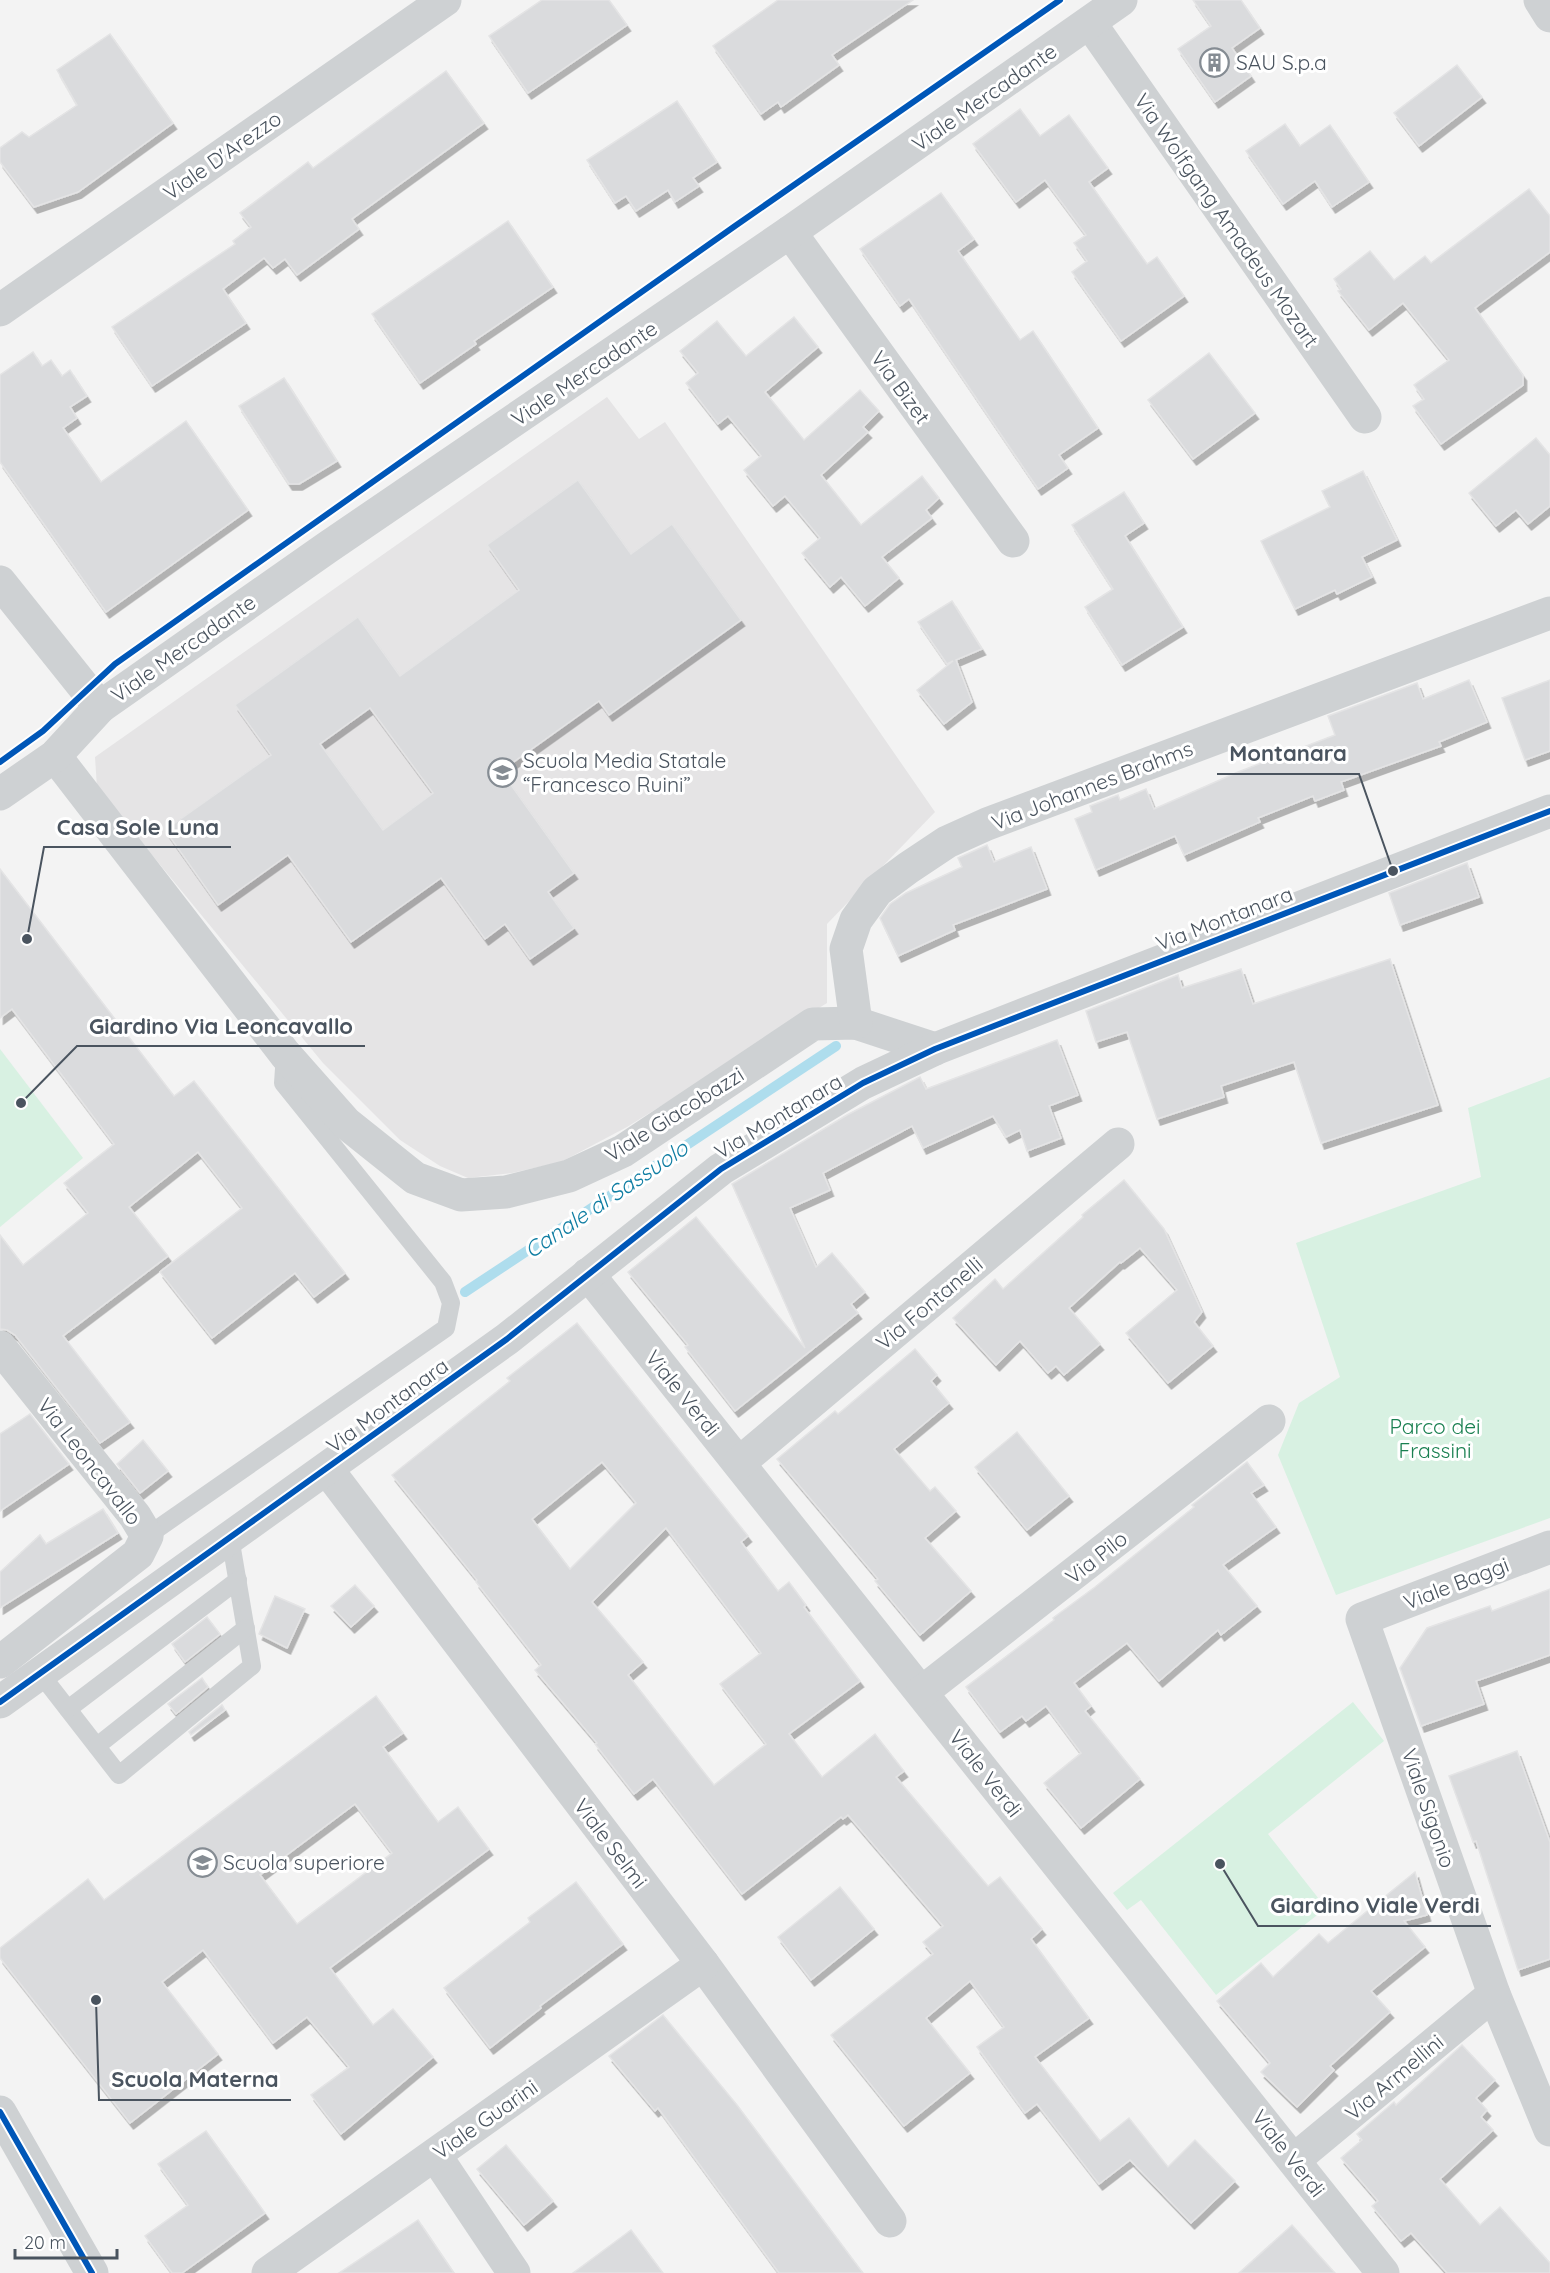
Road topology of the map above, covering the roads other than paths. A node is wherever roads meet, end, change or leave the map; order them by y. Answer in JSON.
{"nodes":[{"id":1,"x":444,"y":0,"type":"edge"},
{"id":2,"x":1121,"y":0,"type":"edge"},
{"id":3,"x":1539,"y":0,"type":"edge"},
{"id":4,"x":1550,"y":16,"type":"edge"},
{"id":5,"x":1090,"y":23,"type":"junction"},
{"id":6,"x":790,"y":232,"type":"junction"},
{"id":7,"x":0,"y":310,"type":"edge"},
{"id":8,"x":1365,"y":417,"type":"dead end"},
{"id":9,"x":1013,"y":542,"type":"dead end"},
{"id":10,"x":0,"y":582,"type":"edge"},
{"id":11,"x":1550,"y":613,"type":"edge"},
{"id":12,"x":100,"y":707,"type":"junction"},
{"id":13,"x":56,"y":756,"type":"junction"},
{"id":14,"x":0,"y":794,"type":"edge"},
{"id":15,"x":1550,"y":811,"type":"edge"},
{"id":16,"x":856,"y":1023,"type":"junction"},
{"id":17,"x":935,"y":1049,"type":"junction"},
{"id":18,"x":285,"y":1054,"type":"junction"},
{"id":19,"x":1118,"y":1144,"type":"dead end"},
{"id":20,"x":588,"y":1274,"type":"junction"},
{"id":21,"x":0,"y":1347,"type":"edge"},
{"id":22,"x":1269,"y":1421,"type":"dead end"},
{"id":23,"x":739,"y":1463,"type":"junction"},
{"id":24,"x":327,"y":1468,"type":"junction"},
{"id":25,"x":147,"y":1536,"type":"junction"},
{"id":26,"x":230,"y":1537,"type":"junction"},
{"id":27,"x":1550,"y":1547,"type":"edge"},
{"id":28,"x":238,"y":1580,"type":"junction"},
{"id":29,"x":1362,"y":1619,"type":"joint"},
{"id":30,"x":246,"y":1628,"type":"junction"},
{"id":31,"x":0,"y":1662,"type":"edge"},
{"id":32,"x":39,"y":1672,"type":"junction"},
{"id":33,"x":922,"y":1692,"type":"junction"},
{"id":34,"x":0,"y":1702,"type":"edge"},
{"id":35,"x":68,"y":1709,"type":"junction"},
{"id":36,"x":97,"y":1746,"type":"junction"},
{"id":37,"x":703,"y":1964,"type":"junction"},
{"id":38,"x":1494,"y":1994,"type":"junction"},
{"id":39,"x":0,"y":2112,"type":"edge"},
{"id":40,"x":1550,"y":2130,"type":"edge"},
{"id":41,"x":435,"y":2155,"type":"junction"},
{"id":42,"x":1294,"y":2160,"type":"junction"},
{"id":43,"x":890,"y":2221,"type":"dead end"},
{"id":44,"x":92,"y":2273,"type":"edge"},
{"id":45,"x":268,"y":2273,"type":"edge"},
{"id":46,"x":514,"y":2273,"type":"edge"},
{"id":47,"x":1383,"y":2273,"type":"edge"}],
"edges":[{"from":1,"to":7,"type":"street","name":"Viale D'Arezzo"},
{"from":2,"to":5,"type":"street","name":"Viale Mercadante"},
{"from":3,"to":4,"type":"street"},
{"from":5,"to":6,"type":"street","name":"Viale Mercadante"},
{"from":5,"to":8,"type":"street","name":"Via Wolfgang Amadeus Mozart"},
{"from":6,"to":9,"type":"street","name":"Via Bizet"},
{"from":6,"to":12,"type":"street","name":"Viale Mercadante"},
{"from":10,"to":12,"type":"street"},
{"from":11,"to":16,"type":"street","name":"Via Johannes Brahms"},
{"from":12,"to":13,"type":"street","name":"Viale Mercadante"},
{"from":13,"to":14,"type":"street"},
{"from":13,"to":18,"type":"street","name":"Viale Giacobazzi"},
{"from":15,"to":17,"type":"street","name":"Via Montanara"},
{"from":16,"to":17,"type":"street","name":"Viale Giacobazzi"},
{"from":16,"to":18,"type":"street","name":"Viale Giacobazzi"},
{"from":17,"to":20,"type":"street","name":"Via Montanara"},
{"from":18,"to":25,"type":"lane"},
{"from":19,"to":23,"type":"street","name":"Via Fontanelli"},
{"from":20,"to":23,"type":"street","name":"Viale Verdi"},
{"from":20,"to":24,"type":"street","name":"Via Montanara"},
{"from":21,"to":25,"type":"street","name":"Via Leoncavallo"},
{"from":22,"to":33,"type":"street","name":"Via Pilo"},
{"from":23,"to":33,"type":"street","name":"Viale Verdi"},
{"from":24,"to":26,"type":"street","name":"Via Montanara"},
{"from":24,"to":37,"type":"street","name":"Viale Selmi"},
{"from":25,"to":31,"type":"street","name":"Via Leoncavallo"},
{"from":26,"to":28,"type":"lane"},
{"from":26,"to":32,"type":"street","name":"Via Montanara"},
{"from":27,"to":29,"type":"street","name":"Viale Baggi"},
{"from":28,"to":30,"type":"lane"},
{"from":28,"to":35,"type":"lane"},
{"from":29,"to":38,"type":"street","name":"Viale Sigonio"},
{"from":30,"to":36,"type":"lane"},
{"from":30,"to":36,"type":"lane"},
{"from":32,"to":34,"type":"street","name":"Via Montanara"},
{"from":32,"to":35,"type":"lane"},
{"from":33,"to":42,"type":"street","name":"Viale Verdi"},
{"from":35,"to":36,"type":"lane"},
{"from":37,"to":41,"type":"street","name":"Viale Guarini"},
{"from":37,"to":43,"type":"street","name":"Viale Selmi"},
{"from":38,"to":40,"type":"street","name":"Viale Sigonio"},
{"from":38,"to":42,"type":"street","name":"Via Armellini"},
{"from":39,"to":44,"type":"street"},
{"from":41,"to":45,"type":"street","name":"Viale Guarini"},
{"from":41,"to":46,"type":"street"},
{"from":42,"to":47,"type":"street","name":"Viale Verdi"}]}
